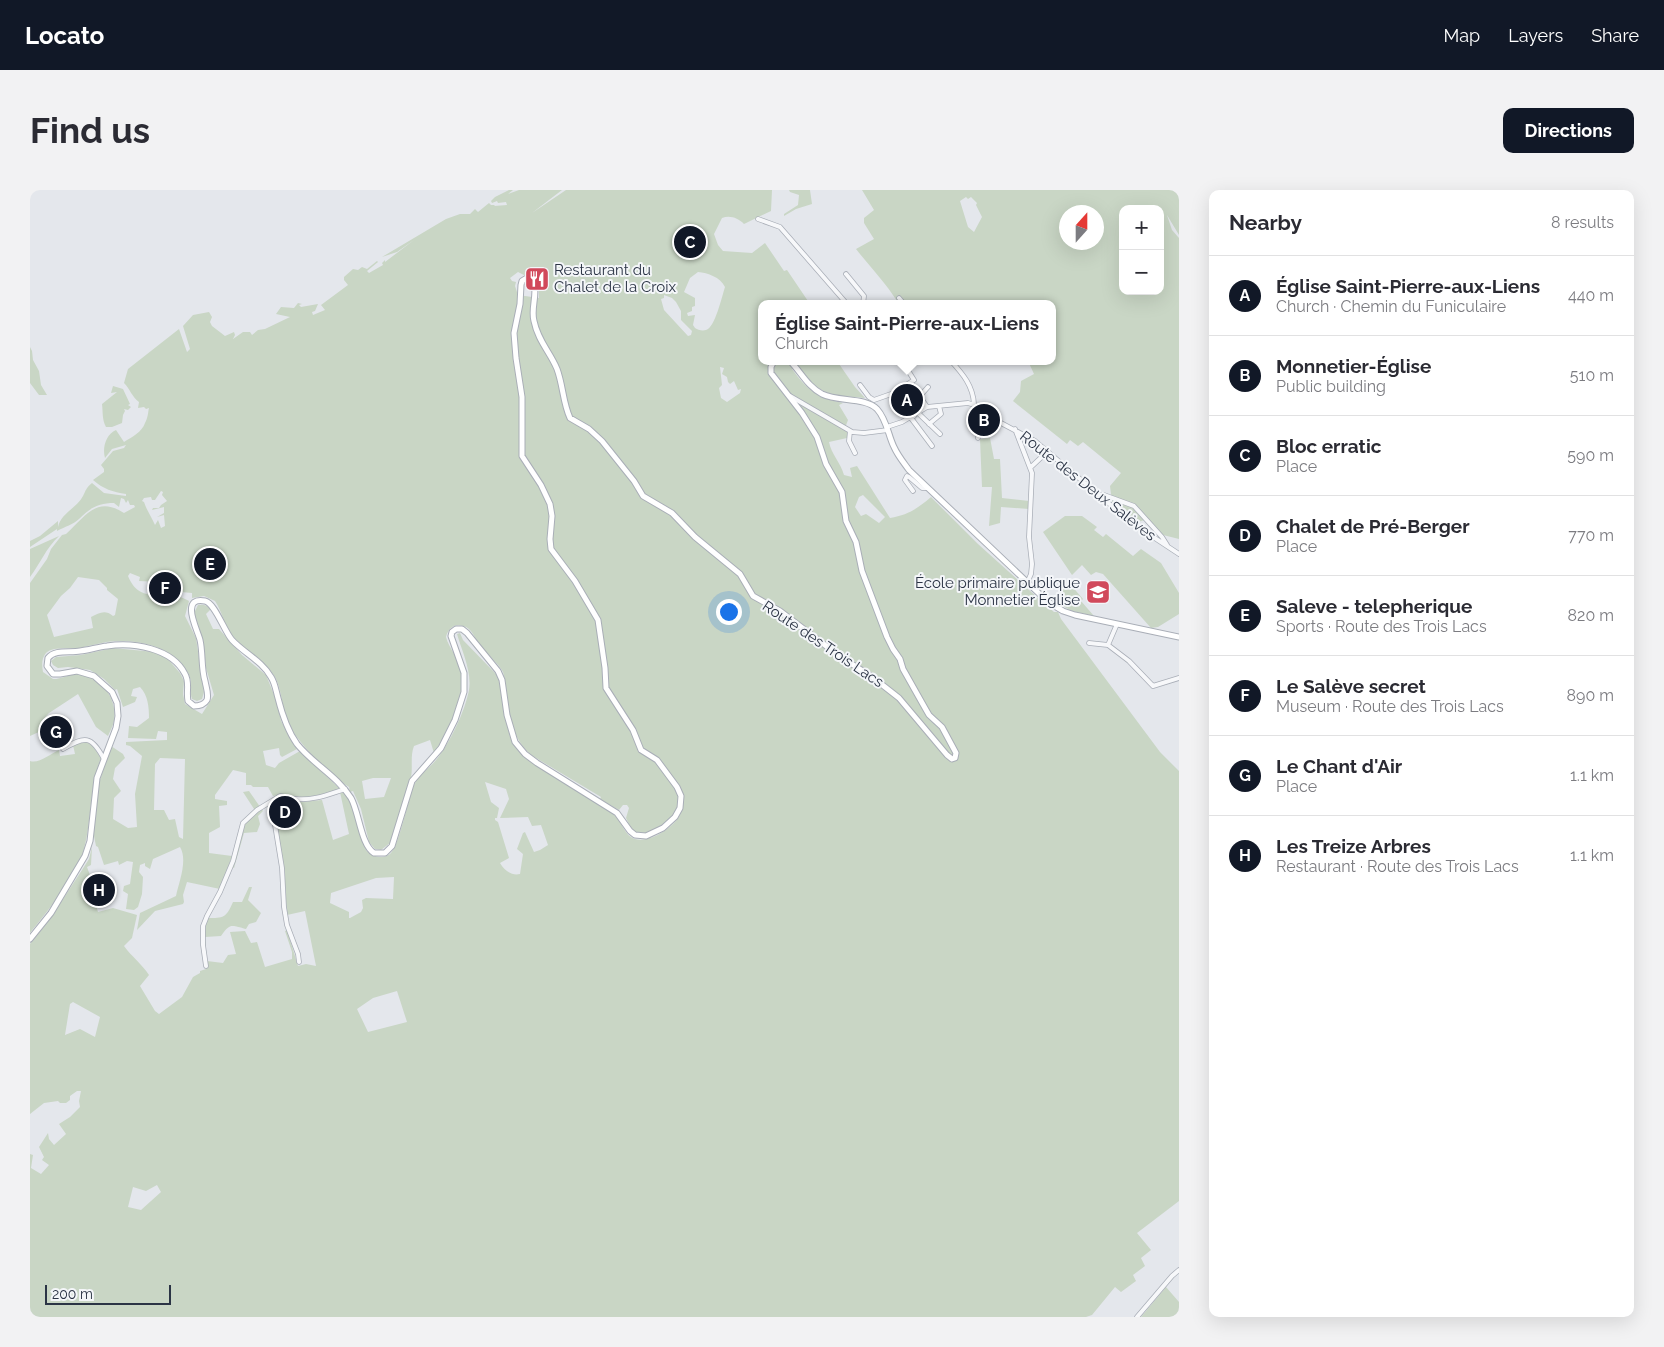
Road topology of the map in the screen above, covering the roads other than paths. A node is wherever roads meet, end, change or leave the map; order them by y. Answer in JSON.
{"nodes":[{"id":1,"x":758,"y":219,"type":"dead end"},
{"id":2,"x":846,"y":274,"type":"dead end"},
{"id":3,"x":844,"y":300,"type":"edge"},
{"id":4,"x":864,"y":300,"type":"edge"},
{"id":5,"x":772,"y":365,"type":"edge"},
{"id":6,"x":793,"y":365,"type":"edge"},
{"id":7,"x":910,"y":365,"type":"edge"},
{"id":8,"x":955,"y":365,"type":"edge"},
{"id":9,"x":907,"y":367,"type":"joint"},
{"id":10,"x":911,"y":383,"type":"junction"},
{"id":11,"x":860,"y":385,"type":"dead end"},
{"id":12,"x":928,"y":387,"type":"dead end"},
{"id":13,"x":894,"y":393,"type":"junction"},
{"id":14,"x":786,"y":394,"type":"junction"},
{"id":15,"x":920,"y":396,"type":"junction"},
{"id":16,"x":974,"y":404,"type":"junction"},
{"id":17,"x":938,"y":406,"type":"junction"},
{"id":18,"x":927,"y":407,"type":"junction"},
{"id":19,"x":984,"y":408,"type":"junction"},
{"id":20,"x":918,"y":413,"type":"junction"},
{"id":21,"x":912,"y":417,"type":"junction"},
{"id":22,"x":929,"y":424,"type":"junction"},
{"id":23,"x":888,"y":428,"type":"junction"},
{"id":24,"x":1015,"y":429,"type":"junction"},
{"id":25,"x":850,"y":431,"type":"junction"},
{"id":26,"x":940,"y":434,"type":"dead end"},
{"id":27,"x":978,"y":438,"type":"dead end"},
{"id":28,"x":932,"y":446,"type":"dead end"},
{"id":29,"x":1048,"y":452,"type":"junction"},
{"id":30,"x":855,"y":453,"type":"dead end"},
{"id":31,"x":1031,"y":467,"type":"junction"},
{"id":32,"x":927,"y":488,"type":"junction"},
{"id":33,"x":913,"y":491,"type":"dead end"},
{"id":34,"x":1099,"y":495,"type":"junction"},
{"id":35,"x":1168,"y":547,"type":"junction"},
{"id":36,"x":1179,"y":554,"type":"edge"},
{"id":37,"x":1027,"y":583,"type":"junction"},
{"id":38,"x":1117,"y":624,"type":"junction"},
{"id":39,"x":1179,"y":637,"type":"edge"},
{"id":40,"x":1089,"y":643,"type":"dead end"},
{"id":41,"x":1108,"y":645,"type":"junction"},
{"id":42,"x":1179,"y":678,"type":"edge"},
{"id":43,"x":63,"y":749,"type":"dead end"},
{"id":44,"x":104,"y":759,"type":"junction"},
{"id":45,"x":345,"y":789,"type":"junction"},
{"id":46,"x":276,"y":799,"type":"junction"},
{"id":47,"x":30,"y":938,"type":"edge"},
{"id":48,"x":299,"y":962,"type":"dead end"},
{"id":49,"x":206,"y":964,"type":"dead end"},
{"id":50,"x":1179,"y":1270,"type":"edge"},
{"id":51,"x":1138,"y":1317,"type":"edge"}],
"edges":[{"from":1,"to":3,"type":"street"},
{"from":2,"to":4,"type":"street"},
{"from":5,"to":14,"type":"street","name":"Route des Trois Lacs"},
{"from":6,"to":23,"type":"street"},
{"from":7,"to":9,"type":"street"},
{"from":8,"to":16,"type":"street"},
{"from":9,"to":10,"type":"street"},
{"from":10,"to":13,"type":"street"},
{"from":10,"to":15,"type":"street"},
{"from":11,"to":13,"type":"street"},
{"from":12,"to":15,"type":"street"},
{"from":13,"to":21,"type":"street"},
{"from":14,"to":25,"type":"street"},
{"from":14,"to":45,"type":"street","name":"Route des Trois Lacs"},
{"from":15,"to":18,"type":"street"},
{"from":16,"to":17,"type":"street","name":"Route des Deux Salèves"},
{"from":16,"to":19,"type":"street","name":"Route des Deux Salèves"},
{"from":17,"to":18,"type":"street","name":"Route des Deux Salèves"},
{"from":17,"to":22,"type":"street"},
{"from":18,"to":20,"type":"street","name":"Route des Deux Salèves"},
{"from":19,"to":24,"type":"street","name":"Route des Deux Salèves"},
{"from":19,"to":27,"type":"street"},
{"from":20,"to":21,"type":"street","name":"Route des Deux Salèves"},
{"from":20,"to":22,"type":"street"},
{"from":21,"to":23,"type":"street","name":"Route des Deux Salèves"},
{"from":21,"to":28,"type":"street"},
{"from":22,"to":26,"type":"street"},
{"from":23,"to":25,"type":"street","name":"Route des Deux Salèves"},
{"from":23,"to":32,"type":"street"},
{"from":24,"to":29,"type":"street","name":"Route des Deux Salèves"},
{"from":24,"to":31,"type":"street"},
{"from":25,"to":30,"type":"street"},
{"from":29,"to":31,"type":"street"},
{"from":29,"to":34,"type":"street","name":"Route des Deux Salèves"},
{"from":31,"to":37,"type":"street"},
{"from":32,"to":33,"type":"street"},
{"from":32,"to":37,"type":"street"},
{"from":34,"to":35,"type":"street","name":"Route des Deux Salèves"},
{"from":34,"to":35,"type":"street"},
{"from":35,"to":36,"type":"street","name":"Route des Deux Salèves"},
{"from":37,"to":38,"type":"street"},
{"from":38,"to":39,"type":"street"},
{"from":38,"to":41,"type":"street"},
{"from":40,"to":41,"type":"street"},
{"from":41,"to":42,"type":"street"},
{"from":43,"to":44,"type":"street"},
{"from":44,"to":45,"type":"street","name":"Route des Trois Lacs"},
{"from":44,"to":47,"type":"street","name":"Route des Trois Lacs"},
{"from":45,"to":46,"type":"street"},
{"from":46,"to":48,"type":"street"},
{"from":46,"to":49,"type":"street"},
{"from":50,"to":51,"type":"street"}]}
